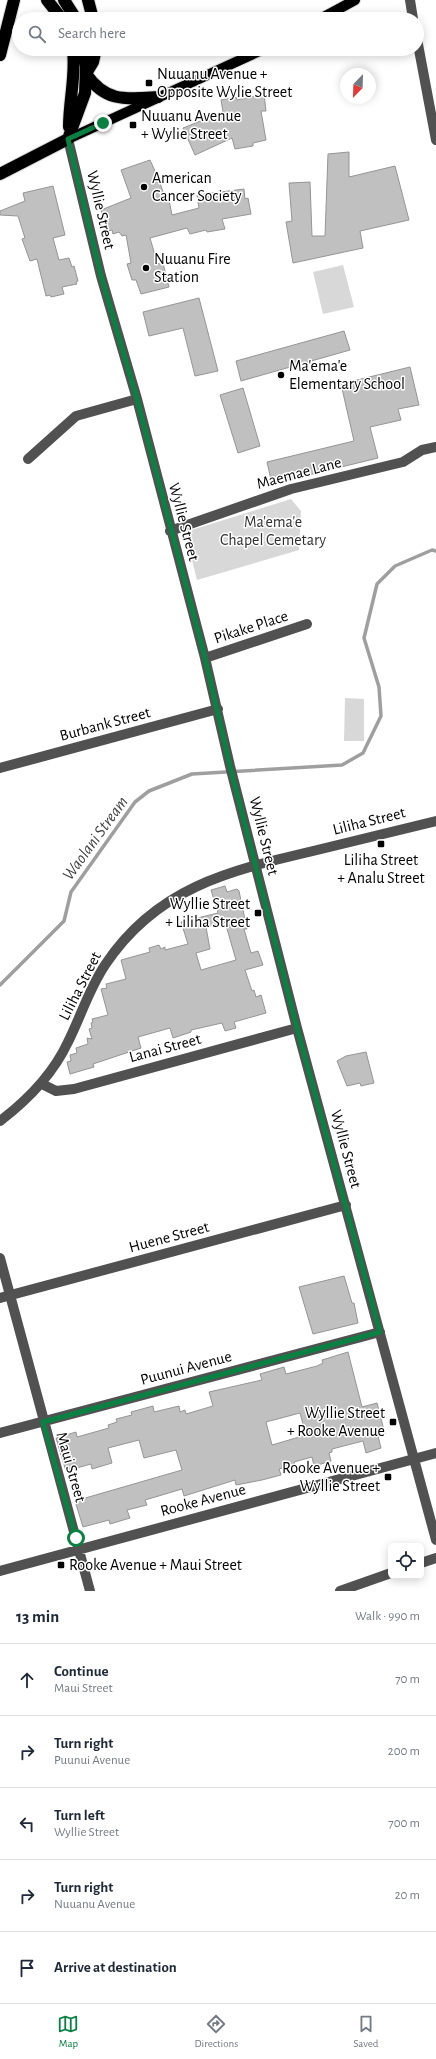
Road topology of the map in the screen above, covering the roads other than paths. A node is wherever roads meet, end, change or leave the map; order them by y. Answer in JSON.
{"nodes":[{"id":1,"x":14,"y":0,"type":"edge"},
{"id":2,"x":47,"y":0,"type":"edge"},
{"id":3,"x":64,"y":0,"type":"edge"},
{"id":4,"x":88,"y":0,"type":"edge"},
{"id":5,"x":355,"y":0,"type":"edge"},
{"id":6,"x":410,"y":0,"type":"edge"},
{"id":7,"x":56,"y":12,"type":"edge"},
{"id":8,"x":72,"y":12,"type":"edge"},
{"id":9,"x":91,"y":12,"type":"edge"},
{"id":10,"x":333,"y":12,"type":"edge"},
{"id":11,"x":412,"y":12,"type":"edge"},
{"id":12,"x":0,"y":55,"type":"edge"},
{"id":13,"x":74,"y":56,"type":"edge"},
{"id":14,"x":85,"y":56,"type":"edge"},
{"id":15,"x":94,"y":56,"type":"edge"},
{"id":16,"x":249,"y":56,"type":"edge"},
{"id":17,"x":420,"y":56,"type":"edge"},
{"id":18,"x":86,"y":74,"type":"junction"},
{"id":19,"x":158,"y":97,"type":"junction"},
{"id":20,"x":68,"y":139,"type":"junction"},
{"id":21,"x":436,"y":140,"type":"edge"},
{"id":22,"x":0,"y":174,"type":"edge"},
{"id":23,"x":137,"y":399,"type":"junction"},
{"id":24,"x":436,"y":447,"type":"edge"},
{"id":25,"x":28,"y":459,"type":"dead end"},
{"id":26,"x":170,"y":531,"type":"junction"},
{"id":27,"x":307,"y":624,"type":"dead end"},
{"id":28,"x":205,"y":658,"type":"junction"},
{"id":29,"x":218,"y":709,"type":"junction"},
{"id":30,"x":0,"y":768,"type":"edge"},
{"id":31,"x":436,"y":821,"type":"edge"},
{"id":32,"x":256,"y":864,"type":"junction"},
{"id":33,"x":297,"y":1028,"type":"junction"},
{"id":34,"x":42,"y":1084,"type":"junction"},
{"id":35,"x":0,"y":1121,"type":"edge"},
{"id":36,"x":346,"y":1205,"type":"junction"},
{"id":37,"x":0,"y":1258,"type":"edge"},
{"id":38,"x":5,"y":1296,"type":"edge"},
{"id":39,"x":380,"y":1332,"type":"junction"},
{"id":40,"x":43,"y":1422,"type":"junction"},
{"id":41,"x":0,"y":1433,"type":"edge"},
{"id":42,"x":436,"y":1453,"type":"edge"},
{"id":43,"x":414,"y":1459,"type":"junction"},
{"id":44,"x":436,"y":1540,"type":"edge"},
{"id":45,"x":79,"y":1549,"type":"junction"},
{"id":46,"x":436,"y":1558,"type":"edge"},
{"id":47,"x":424,"y":1562,"type":"edge"},
{"id":48,"x":0,"y":1571,"type":"edge"},
{"id":49,"x":388,"y":1574,"type":"edge"},
{"id":50,"x":90,"y":1591,"type":"edge"},
{"id":51,"x":340,"y":1591,"type":"edge"}],
"edges":[{"from":1,"to":12,"type":"highway"},
{"from":2,"to":7,"type":"highway"},
{"from":3,"to":8,"type":"highway"},
{"from":4,"to":9,"type":"highway"},
{"from":5,"to":10,"type":"main road"},
{"from":6,"to":11,"type":"street"},
{"from":13,"to":20,"type":"highway"},
{"from":14,"to":18,"type":"highway"},
{"from":15,"to":18,"type":"highway"},
{"from":16,"to":19,"type":"main road"},
{"from":17,"to":21,"type":"street"},
{"from":18,"to":19,"type":"highway"},
{"from":18,"to":20,"type":"highway"},
{"from":19,"to":20,"type":"main road"},
{"from":20,"to":22,"type":"highway"},
{"from":20,"to":23,"type":"street","name":"Wyllie Street"},
{"from":23,"to":25,"type":"street"},
{"from":23,"to":26,"type":"street","name":"Wyllie Street"},
{"from":24,"to":26,"type":"street","name":"Maemae Lane"},
{"from":26,"to":28,"type":"street","name":"Wyllie Street"},
{"from":27,"to":28,"type":"street","name":"Pikake Place"},
{"from":28,"to":29,"type":"street","name":"Wyllie Street"},
{"from":29,"to":30,"type":"street","name":"Burbank Street"},
{"from":29,"to":32,"type":"street","name":"Wyllie Street"},
{"from":31,"to":32,"type":"street","name":"Liliha Street"},
{"from":32,"to":33,"type":"street","name":"Wyllie Street"},
{"from":32,"to":34,"type":"street","name":"Liliha Street"},
{"from":33,"to":34,"type":"street","name":"Lanai Street"},
{"from":33,"to":36,"type":"street","name":"Wyllie Street"},
{"from":34,"to":35,"type":"street","name":"Liliha Street"},
{"from":36,"to":38,"type":"street","name":"Huene Street"},
{"from":36,"to":39,"type":"street","name":"Wyllie Street"},
{"from":37,"to":38,"type":"street","name":"Maui Street"},
{"from":38,"to":40,"type":"street","name":"Maui Street"},
{"from":39,"to":40,"type":"street","name":"Puunui Avenue"},
{"from":39,"to":43,"type":"street","name":"Wyllie Street"},
{"from":40,"to":41,"type":"street","name":"Puunui Avenue"},
{"from":40,"to":45,"type":"street","name":"Maui Street"},
{"from":42,"to":43,"type":"street","name":"Rooke Avenue"},
{"from":43,"to":44,"type":"street","name":"Wyllie Street"},
{"from":43,"to":45,"type":"street","name":"Rooke Avenue"},
{"from":45,"to":48,"type":"street","name":"Rooke Avenue"},
{"from":45,"to":50,"type":"street","name":"Maui Street"},
{"from":46,"to":47,"type":"street"},
{"from":49,"to":51,"type":"street"}]}
